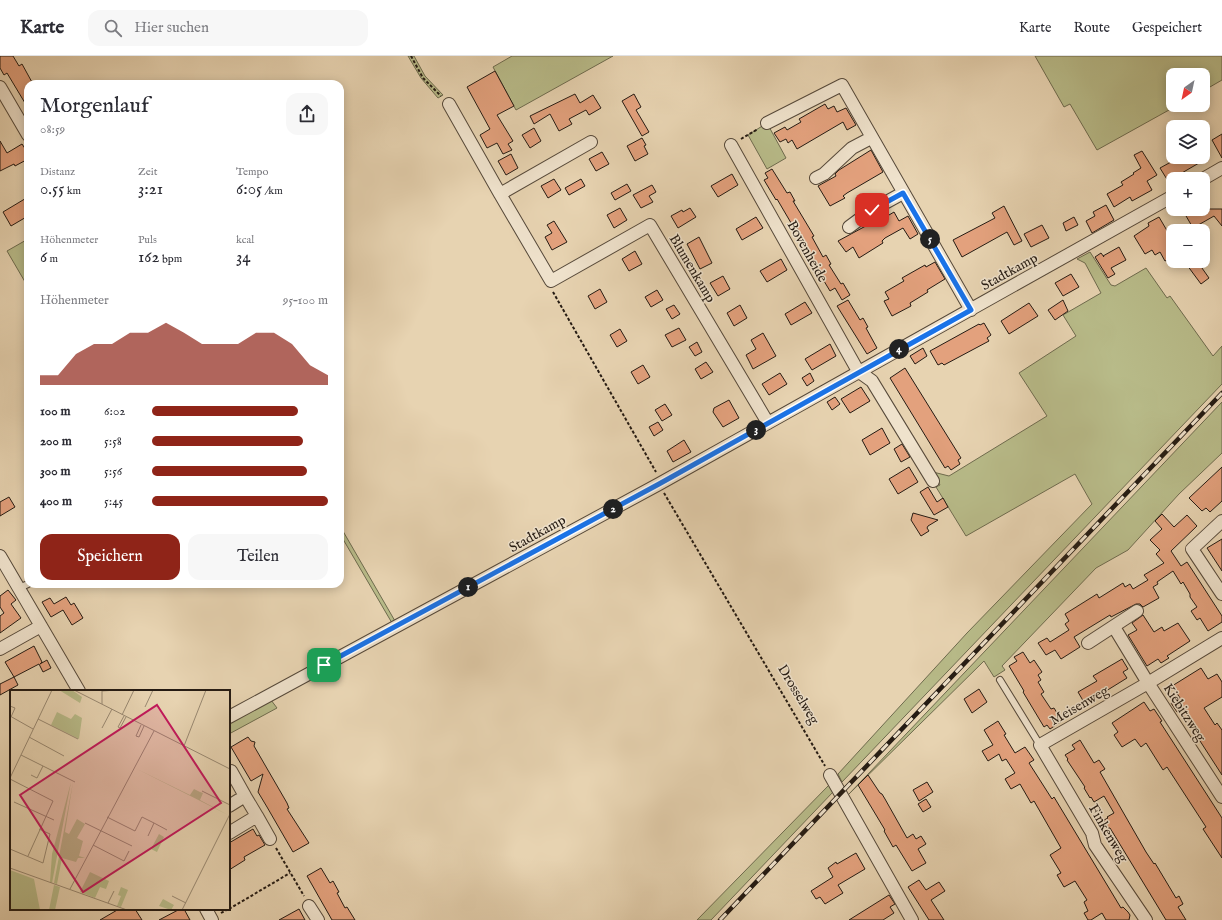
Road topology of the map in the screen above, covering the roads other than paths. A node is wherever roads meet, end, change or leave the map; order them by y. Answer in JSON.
{"nodes":[{"id":1,"x":0,"y":87,"type":"edge"},
{"id":2,"x":449,"y":104,"type":"road end"},
{"id":3,"x":767,"y":123,"type":"road end"},
{"id":4,"x":24,"y":128,"type":"edge"},
{"id":5,"x":871,"y":138,"type":"junction"},
{"id":6,"x":591,"y":142,"type":"dead end"},
{"id":7,"x":731,"y":145,"type":"road end"},
{"id":8,"x":1222,"y":168,"type":"edge"},
{"id":9,"x":1210,"y":175,"type":"edge"},
{"id":10,"x":816,"y":178,"type":"dead end"},
{"id":11,"x":903,"y":193,"type":"junction"},
{"id":12,"x":500,"y":194,"type":"junction"},
{"id":13,"x":1166,"y":200,"type":"edge"},
{"id":14,"x":849,"y":227,"type":"dead end"},
{"id":15,"x":971,"y":310,"type":"junction"},
{"id":16,"x":858,"y":372,"type":"junction"},
{"id":17,"x":768,"y":423,"type":"junction"},
{"id":18,"x":933,"y":481,"type":"dead end"},
{"id":19,"x":1222,"y":521,"type":"edge"},
{"id":20,"x":0,"y":556,"type":"edge"},
{"id":21,"x":24,"y":586,"type":"edge"},
{"id":22,"x":25,"y":588,"type":"edge"},
{"id":23,"x":1222,"y":594,"type":"edge"},
{"id":24,"x":1137,"y":611,"type":"dead end"},
{"id":25,"x":41,"y":626,"type":"junction"},
{"id":26,"x":1114,"y":627,"type":"junction"},
{"id":27,"x":1222,"y":638,"type":"edge"},
{"id":28,"x":1088,"y":643,"type":"dead end"},
{"id":29,"x":0,"y":649,"type":"edge"},
{"id":30,"x":1000,"y":680,"type":"dead end"},
{"id":31,"x":1148,"y":683,"type":"junction"},
{"id":32,"x":78,"y":690,"type":"edge"},
{"id":33,"x":230,"y":716,"type":"edge"},
{"id":34,"x":1040,"y":745,"type":"junction"},
{"id":35,"x":231,"y":771,"type":"dead end"},
{"id":36,"x":830,"y":775,"type":"road end"},
{"id":37,"x":245,"y":796,"type":"junction"},
{"id":38,"x":1222,"y":797,"type":"edge"},
{"id":39,"x":230,"y":805,"type":"edge"},
{"id":40,"x":257,"y":816,"type":"junction"},
{"id":41,"x":230,"y":832,"type":"edge"},
{"id":42,"x":270,"y":839,"type":"road end"},
{"id":43,"x":310,"y":906,"type":"road end"},
{"id":44,"x":207,"y":910,"type":"edge"},
{"id":45,"x":212,"y":920,"type":"edge"},
{"id":46,"x":318,"y":920,"type":"edge"},
{"id":47,"x":912,"y":920,"type":"edge"},
{"id":48,"x":1146,"y":920,"type":"edge"}],
"edges":[{"from":1,"to":4,"type":"street"},
{"from":2,"to":12,"type":"street"},
{"from":3,"to":5,"type":"street"},
{"from":5,"to":10,"type":"street"},
{"from":5,"to":11,"type":"street"},
{"from":6,"to":12,"type":"street"},
{"from":7,"to":16,"type":"street","name":"Bovenheide"},
{"from":8,"to":9,"type":"street"},
{"from":11,"to":14,"type":"street"},
{"from":11,"to":15,"type":"street"},
{"from":12,"to":17,"type":"street","name":"Blumenkamp"},
{"from":13,"to":15,"type":"street","name":"Stadtkamp"},
{"from":15,"to":16,"type":"street","name":"Stadtkamp"},
{"from":16,"to":17,"type":"street","name":"Stadtkamp"},
{"from":16,"to":18,"type":"street"},
{"from":17,"to":33,"type":"street","name":"Stadtkamp"},
{"from":19,"to":23,"type":"street"},
{"from":20,"to":21,"type":"street"},
{"from":22,"to":25,"type":"street"},
{"from":24,"to":26,"type":"street"},
{"from":25,"to":29,"type":"street"},
{"from":25,"to":32,"type":"street"},
{"from":26,"to":28,"type":"street"},
{"from":26,"to":31,"type":"street"},
{"from":27,"to":31,"type":"street","name":"Meisenweg"},
{"from":30,"to":34,"type":"lane"},
{"from":31,"to":34,"type":"street","name":"Meisenweg"},
{"from":31,"to":38,"type":"street","name":"Kiebitzweg"},
{"from":34,"to":48,"type":"street","name":"Finkenweg"},
{"from":35,"to":37,"type":"street"},
{"from":36,"to":47,"type":"street"},
{"from":37,"to":39,"type":"street"},
{"from":37,"to":40,"type":"street"},
{"from":40,"to":41,"type":"street"},
{"from":40,"to":42,"type":"street"},
{"from":43,"to":46,"type":"street"},
{"from":44,"to":45,"type":"street"}]}
